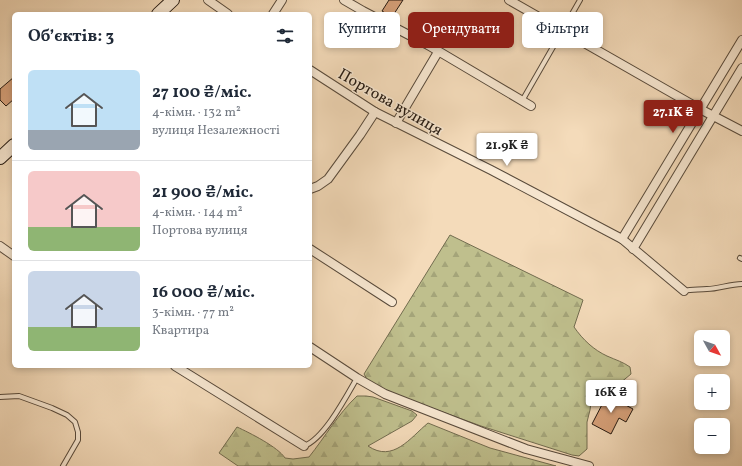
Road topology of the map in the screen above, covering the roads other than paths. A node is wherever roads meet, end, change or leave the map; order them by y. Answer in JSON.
{"nodes":[{"id":1,"x":173,"y":0,"type":"edge"},
{"id":2,"x":208,"y":0,"type":"edge"},
{"id":3,"x":282,"y":0,"type":"edge"},
{"id":4,"x":344,"y":0,"type":"edge"},
{"id":5,"x":509,"y":0,"type":"edge"},
{"id":6,"x":580,"y":0,"type":"edge"},
{"id":7,"x":160,"y":12,"type":"edge"},
{"id":8,"x":225,"y":12,"type":"edge"},
{"id":9,"x":274,"y":12,"type":"edge"},
{"id":10,"x":530,"y":12,"type":"edge"},
{"id":11,"x":573,"y":12,"type":"edge"},
{"id":12,"x":742,"y":40,"type":"edge"},
{"id":13,"x":553,"y":48,"type":"edge"},
{"id":14,"x":593,"y":48,"type":"edge"},
{"id":15,"x":438,"y":52,"type":"junction"},
{"id":16,"x":742,"y":68,"type":"edge"},
{"id":17,"x":312,"y":71,"type":"edge"},
{"id":18,"x":522,"y":101,"type":"junction"},
{"id":19,"x":531,"y":106,"type":"dead end"},
{"id":20,"x":700,"y":109,"type":"junction"},
{"id":21,"x":375,"y":112,"type":"junction"},
{"id":22,"x":713,"y":116,"type":"junction"},
{"id":23,"x":396,"y":123,"type":"junction"},
{"id":24,"x":742,"y":131,"type":"edge"},
{"id":25,"x":12,"y":147,"type":"edge"},
{"id":26,"x":0,"y":158,"type":"edge"},
{"id":27,"x":312,"y":188,"type":"edge"},
{"id":28,"x":622,"y":239,"type":"junction"},
{"id":29,"x":0,"y":246,"type":"edge"},
{"id":30,"x":633,"y":249,"type":"junction"},
{"id":31,"x":312,"y":250,"type":"edge"},
{"id":32,"x":12,"y":255,"type":"edge"},
{"id":33,"x":742,"y":284,"type":"edge"},
{"id":34,"x":684,"y":291,"type":"joint"},
{"id":35,"x":392,"y":302,"type":"dead end"},
{"id":36,"x":312,"y":348,"type":"edge"},
{"id":37,"x":178,"y":368,"type":"edge"},
{"id":38,"x":357,"y":378,"type":"junction"},
{"id":39,"x":0,"y":397,"type":"edge"},
{"id":40,"x":304,"y":446,"type":"joint"},
{"id":41,"x":63,"y":466,"type":"edge"},
{"id":42,"x":590,"y":466,"type":"edge"}],
"edges":[{"from":1,"to":7,"type":"main road"},
{"from":2,"to":8,"type":"street"},
{"from":3,"to":9,"type":"street"},
{"from":4,"to":15,"type":"street"},
{"from":5,"to":10,"type":"street"},
{"from":6,"to":11,"type":"lane"},
{"from":12,"to":20,"type":"street"},
{"from":13,"to":18,"type":"lane"},
{"from":14,"to":20,"type":"street"},
{"from":15,"to":18,"type":"street"},
{"from":15,"to":23,"type":"street"},
{"from":16,"to":22,"type":"street"},
{"from":17,"to":21,"type":"street","name":"Портова вулиця"},
{"from":18,"to":19,"type":"street"},
{"from":20,"to":22,"type":"street"},
{"from":20,"to":28,"type":"street"},
{"from":21,"to":23,"type":"street","name":"Портова вулиця"},
{"from":21,"to":27,"type":"street"},
{"from":22,"to":24,"type":"street"},
{"from":22,"to":30,"type":"street"},
{"from":23,"to":28,"type":"street","name":"Портова вулиця"},
{"from":25,"to":26,"type":"main road"},
{"from":28,"to":30,"type":"street","name":"Портова вулиця"},
{"from":29,"to":32,"type":"street"},
{"from":30,"to":34,"type":"street","name":"Портова вулиця"},
{"from":31,"to":35,"type":"street"},
{"from":33,"to":34,"type":"lane"},
{"from":36,"to":38,"type":"street"},
{"from":37,"to":40,"type":"street"},
{"from":38,"to":40,"type":"lane"},
{"from":38,"to":42,"type":"street"},
{"from":39,"to":41,"type":"lane"}]}
